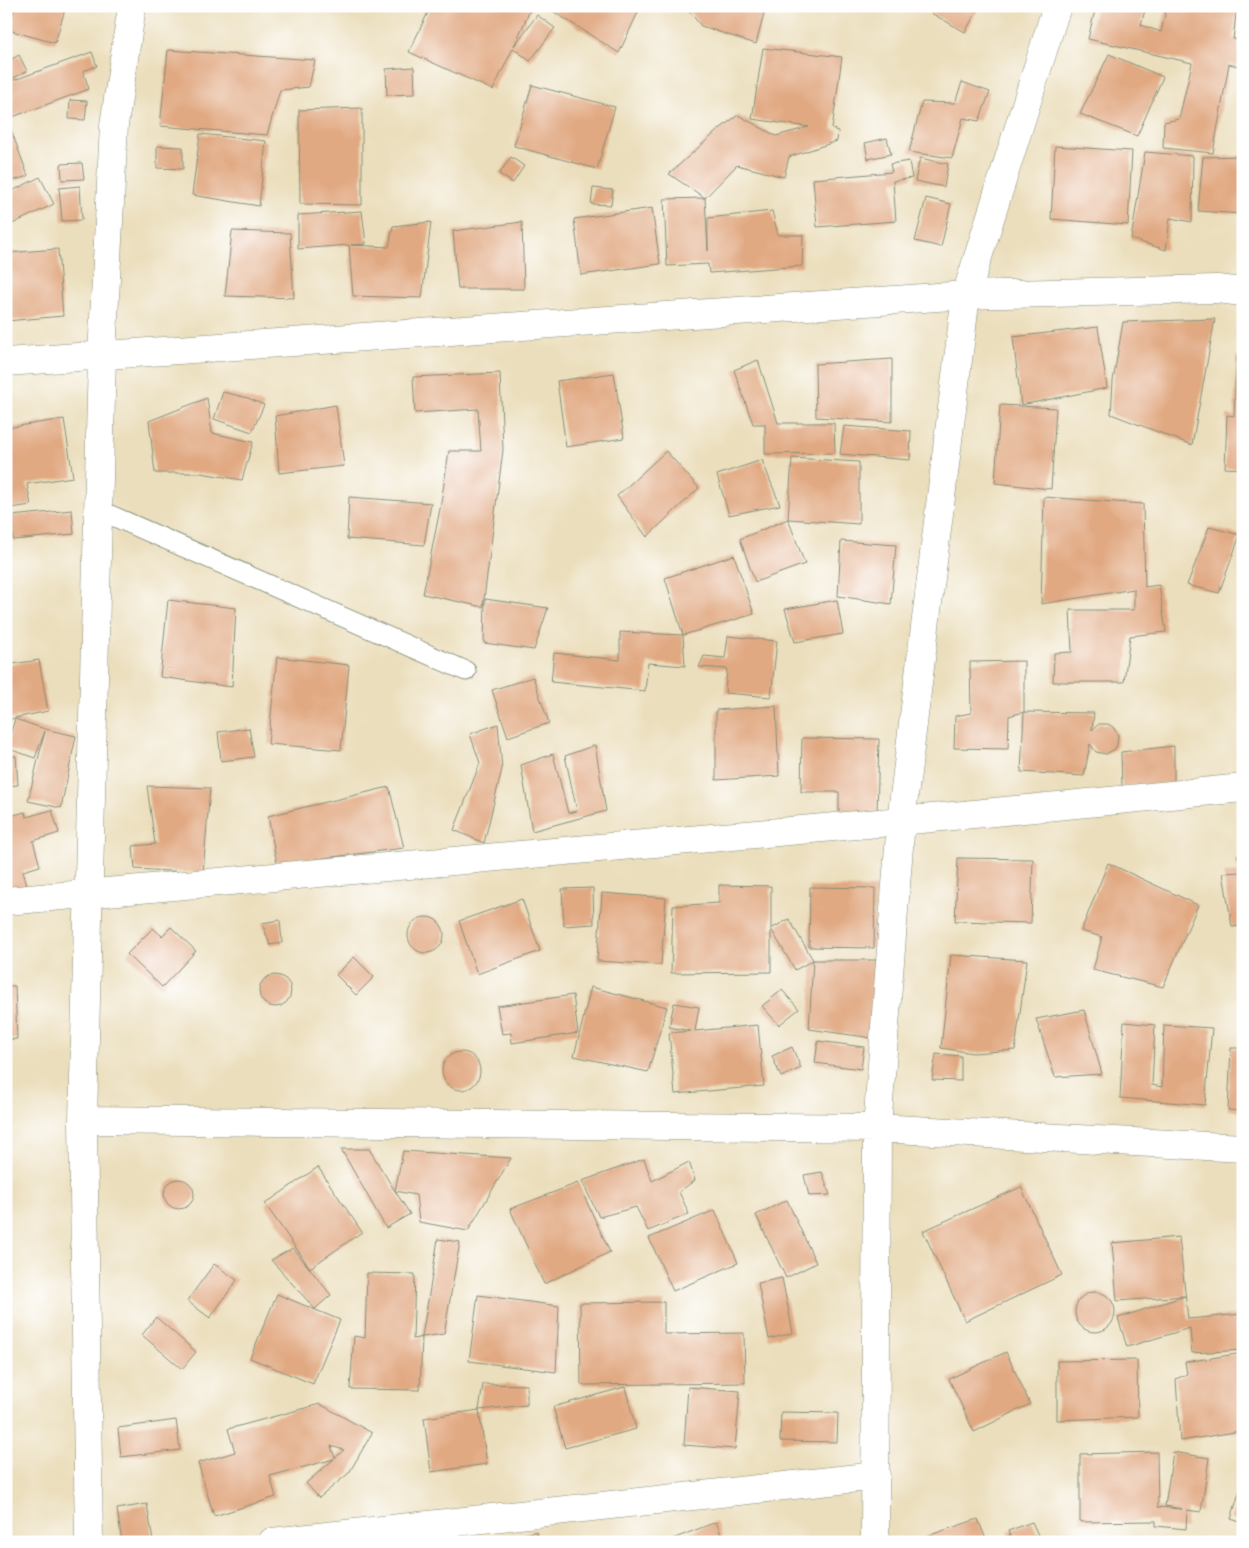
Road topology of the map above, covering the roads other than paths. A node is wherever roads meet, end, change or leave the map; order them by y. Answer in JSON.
{"nodes":[{"id":1,"x":132,"y":6,"type":"edge"},
{"id":2,"x":1057,"y":6,"type":"edge"},
{"id":3,"x":1243,"y":292,"type":"edge"},
{"id":4,"x":966,"y":295,"type":"junction"},
{"id":5,"x":102,"y":356,"type":"junction"},
{"id":6,"x":6,"y":362,"type":"edge"},
{"id":7,"x":99,"y":510,"type":"junction"},
{"id":8,"x":466,"y":671,"type":"dead end"},
{"id":9,"x":1243,"y":788,"type":"edge"},
{"id":10,"x":901,"y":821,"type":"junction"},
{"id":11,"x":89,"y":893,"type":"junction"},
{"id":12,"x":6,"y":902,"type":"edge"},
{"id":13,"x":83,"y":1120,"type":"junction"},
{"id":14,"x":876,"y":1128,"type":"junction"},
{"id":15,"x":1243,"y":1148,"type":"edge"},
{"id":16,"x":876,"y":1476,"type":"junction"},
{"id":17,"x":89,"y":1542,"type":"edge"},
{"id":18,"x":272,"y":1542,"type":"edge"},
{"id":19,"x":875,"y":1542,"type":"edge"}],
"edges":[{"from":1,"to":5,"type":"street"},
{"from":2,"to":4,"type":"street"},
{"from":3,"to":4,"type":"street"},
{"from":4,"to":5,"type":"street"},
{"from":4,"to":10,"type":"street"},
{"from":5,"to":6,"type":"street"},
{"from":5,"to":7,"type":"street"},
{"from":7,"to":8,"type":"lane"},
{"from":7,"to":11,"type":"street"},
{"from":9,"to":10,"type":"street"},
{"from":10,"to":11,"type":"street"},
{"from":10,"to":14,"type":"street"},
{"from":11,"to":12,"type":"street"},
{"from":11,"to":13,"type":"street"},
{"from":13,"to":14,"type":"street"},
{"from":13,"to":17,"type":"street"},
{"from":14,"to":15,"type":"street"},
{"from":14,"to":16,"type":"street"},
{"from":16,"to":18,"type":"street"},
{"from":16,"to":19,"type":"street"}]}
